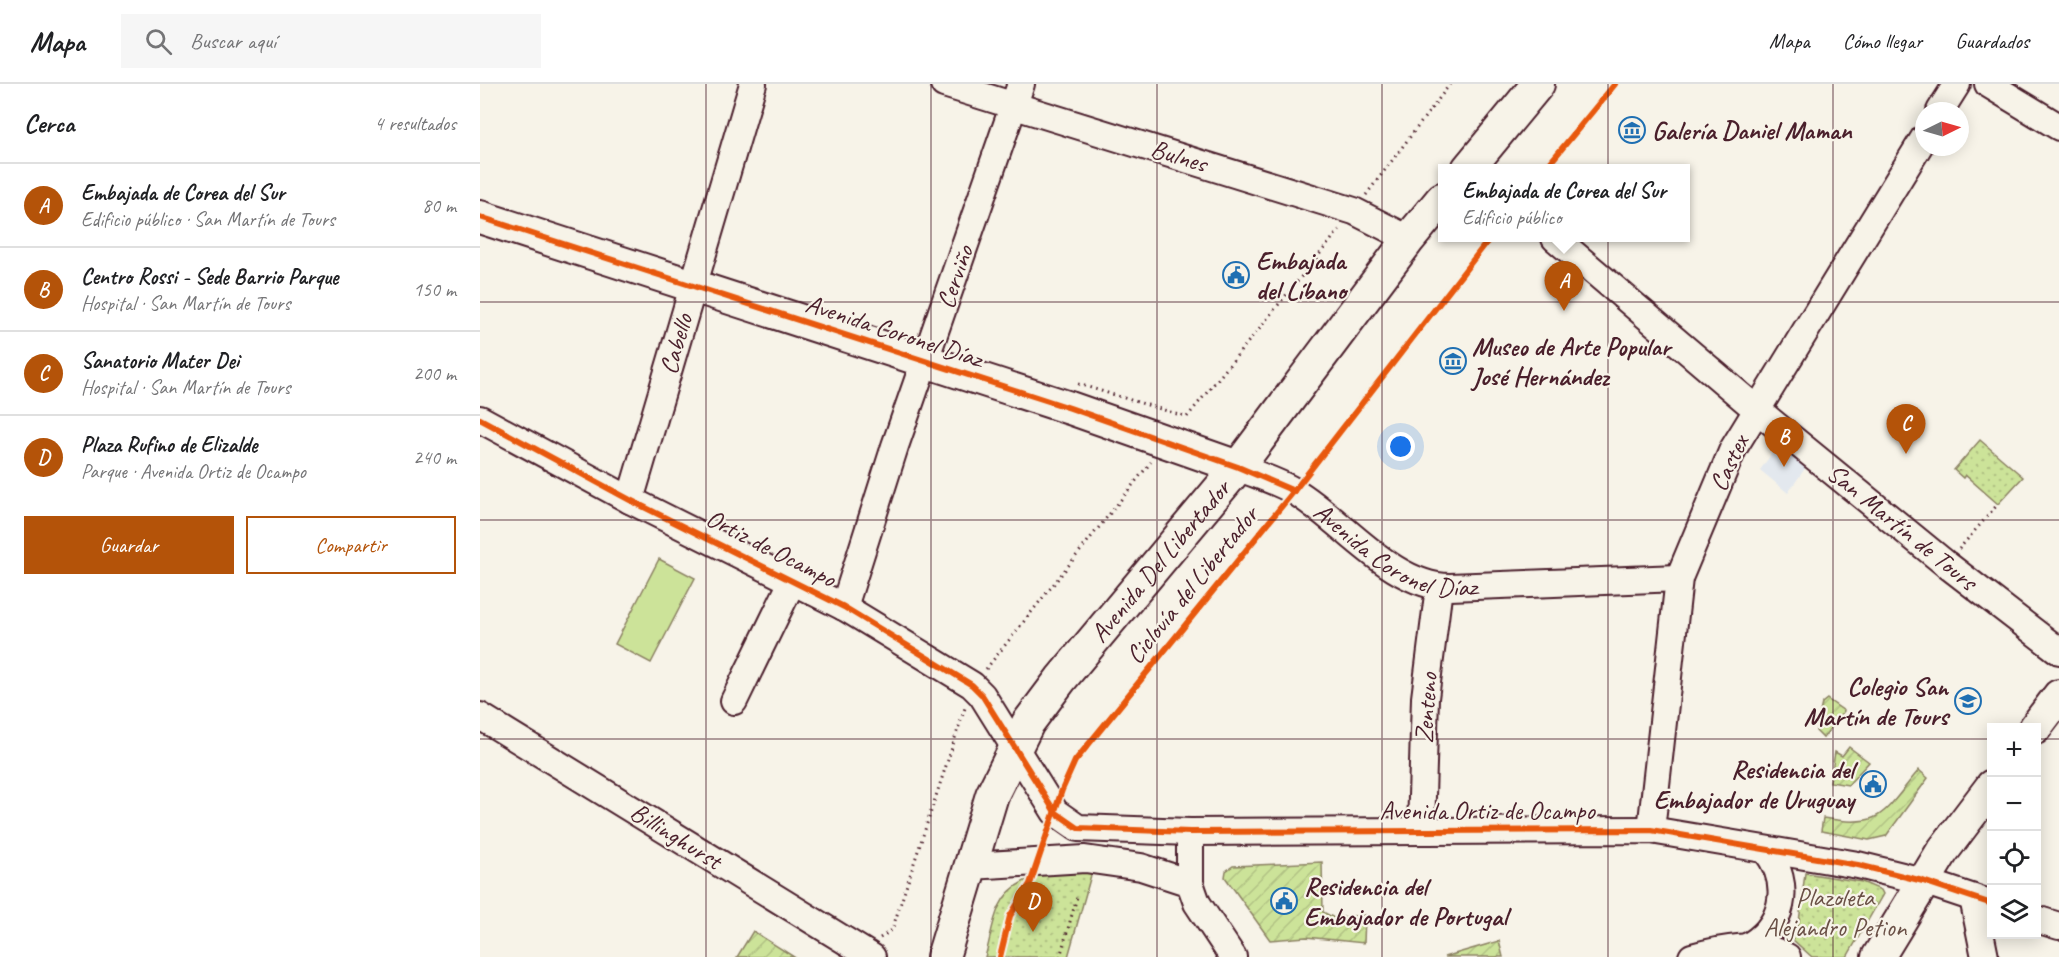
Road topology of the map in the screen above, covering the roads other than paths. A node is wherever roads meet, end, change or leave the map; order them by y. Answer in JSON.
{"nodes":[{"id":1,"x":753,"y":84,"type":"edge"},
{"id":2,"x":944,"y":84,"type":"edge"},
{"id":3,"x":1538,"y":84,"type":"edge"},
{"id":4,"x":1957,"y":84,"type":"edge"},
{"id":5,"x":1988,"y":84,"type":"edge"},
{"id":6,"x":1017,"y":94,"type":"edge"},
{"id":7,"x":1946,"y":102,"type":"edge"},
{"id":8,"x":2059,"y":127,"type":"edge"},
{"id":9,"x":1915,"y":152,"type":"edge"},
{"id":10,"x":1472,"y":164,"type":"edge"},
{"id":11,"x":1438,"y":205,"type":"edge"},
{"id":12,"x":480,"y":217,"type":"edge"},
{"id":13,"x":1409,"y":239,"type":"junction"},
{"id":14,"x":1561,"y":242,"type":"edge"},
{"id":15,"x":693,"y":288,"type":"junction"},
{"id":16,"x":926,"y":362,"type":"junction"},
{"id":17,"x":1756,"y":408,"type":"junction"},
{"id":18,"x":480,"y":419,"type":"edge"},
{"id":19,"x":1238,"y":467,"type":"junction"},
{"id":20,"x":630,"y":500,"type":"junction"},
{"id":21,"x":1679,"y":578,"type":"junction"},
{"id":22,"x":792,"y":582,"type":"junction"},
{"id":23,"x":1439,"y":587,"type":"junction"},
{"id":24,"x":844,"y":607,"type":"junction"},
{"id":25,"x":2059,"y":651,"type":"edge"},
{"id":26,"x":2059,"y":696,"type":"edge"},
{"id":27,"x":734,"y":701,"type":"dead end"},
{"id":28,"x":480,"y":716,"type":"edge"},
{"id":29,"x":2039,"y":723,"type":"edge"},
{"id":30,"x":1015,"y":747,"type":"junction"},
{"id":31,"x":1987,"y":793,"type":"edge"},
{"id":32,"x":1420,"y":829,"type":"junction"},
{"id":33,"x":1651,"y":830,"type":"junction"},
{"id":34,"x":1190,"y":832,"type":"junction"},
{"id":35,"x":1766,"y":850,"type":"junction"},
{"id":36,"x":970,"y":866,"type":"junction"},
{"id":37,"x":1923,"y":881,"type":"junction"},
{"id":38,"x":1190,"y":883,"type":"junction"},
{"id":39,"x":1982,"y":901,"type":"edge"},
{"id":40,"x":2041,"y":920,"type":"edge"},
{"id":41,"x":2059,"y":926,"type":"edge"},
{"id":42,"x":1744,"y":948,"type":"junction"},
{"id":43,"x":874,"y":952,"type":"edge"},
{"id":44,"x":943,"y":957,"type":"edge"},
{"id":45,"x":1233,"y":957,"type":"edge"},
{"id":46,"x":1692,"y":957,"type":"edge"},
{"id":47,"x":1787,"y":957,"type":"edge"},
{"id":48,"x":1878,"y":957,"type":"edge"},
{"id":49,"x":1985,"y":957,"type":"edge"}],
"edges":[{"from":1,"to":15,"type":"street","name":"Cabello"},
{"from":2,"to":6,"type":"street","name":"Bulnes"},
{"from":3,"to":10,"type":"main road"},
{"from":4,"to":7,"type":"street"},
{"from":5,"to":8,"type":"street"},
{"from":6,"to":13,"type":"street","name":"Bulnes"},
{"from":6,"to":16,"type":"street","name":"Cerviño"},
{"from":9,"to":17,"type":"street","name":"Castex"},
{"from":11,"to":13,"type":"main road","name":"Avenida Del Libertador"},
{"from":12,"to":15,"type":"main road","name":"Avenida Coronel Díaz"},
{"from":13,"to":19,"type":"main road","name":"Avenida Del Libertador"},
{"from":14,"to":17,"type":"street","name":"San Martín de Tours"},
{"from":15,"to":16,"type":"main road","name":"Avenida Coronel Díaz"},
{"from":15,"to":20,"type":"street","name":"Cabello"},
{"from":16,"to":19,"type":"main road","name":"Avenida Coronel Díaz"},
{"from":16,"to":24,"type":"street","name":"Cerviño"},
{"from":17,"to":21,"type":"street","name":"Castex"},
{"from":17,"to":25,"type":"street","name":"San Martín de Tours"},
{"from":18,"to":20,"type":"street","name":"Ortiz de Ocampo"},
{"from":19,"to":23,"type":"street","name":"Avenida Coronel Díaz"},
{"from":19,"to":30,"type":"main road","name":"Avenida Del Libertador"},
{"from":20,"to":22,"type":"street","name":"Ortiz de Ocampo"},
{"from":21,"to":23,"type":"street","name":"Avenida Coronel Díaz"},
{"from":21,"to":33,"type":"street","name":"Castex"},
{"from":22,"to":24,"type":"street","name":"Ortiz de Ocampo"},
{"from":22,"to":27,"type":"street"},
{"from":23,"to":32,"type":"street","name":"Zenteno"},
{"from":24,"to":30,"type":"street","name":"Ortiz de Ocampo"},
{"from":26,"to":29,"type":"main road"},
{"from":28,"to":43,"type":"street","name":"Billinghurst"},
{"from":30,"to":34,"type":"street","name":"Avenida Ortiz de Ocampo"},
{"from":30,"to":36,"type":"main road","name":"Avenida Del Libertador"},
{"from":31,"to":37,"type":"main road"},
{"from":32,"to":33,"type":"street","name":"Avenida Ortiz de Ocampo"},
{"from":32,"to":34,"type":"street","name":"Avenida Ortiz de Ocampo"},
{"from":33,"to":35,"type":"street","name":"Avenida Ortiz de Ocampo"},
{"from":34,"to":38,"type":"street"},
{"from":35,"to":37,"type":"street","name":"Avenida Ortiz de Ocampo"},
{"from":35,"to":42,"type":"street"},
{"from":36,"to":38,"type":"street"},
{"from":36,"to":44,"type":"main road","name":"Avenida Del Libertador"},
{"from":37,"to":39,"type":"street","name":"Avenida Ortiz de Ocampo"},
{"from":37,"to":48,"type":"main road"},
{"from":38,"to":45,"type":"street"},
{"from":39,"to":49,"type":"street"},
{"from":40,"to":41,"type":"street"},
{"from":42,"to":46,"type":"street"},
{"from":42,"to":47,"type":"street"}]}
